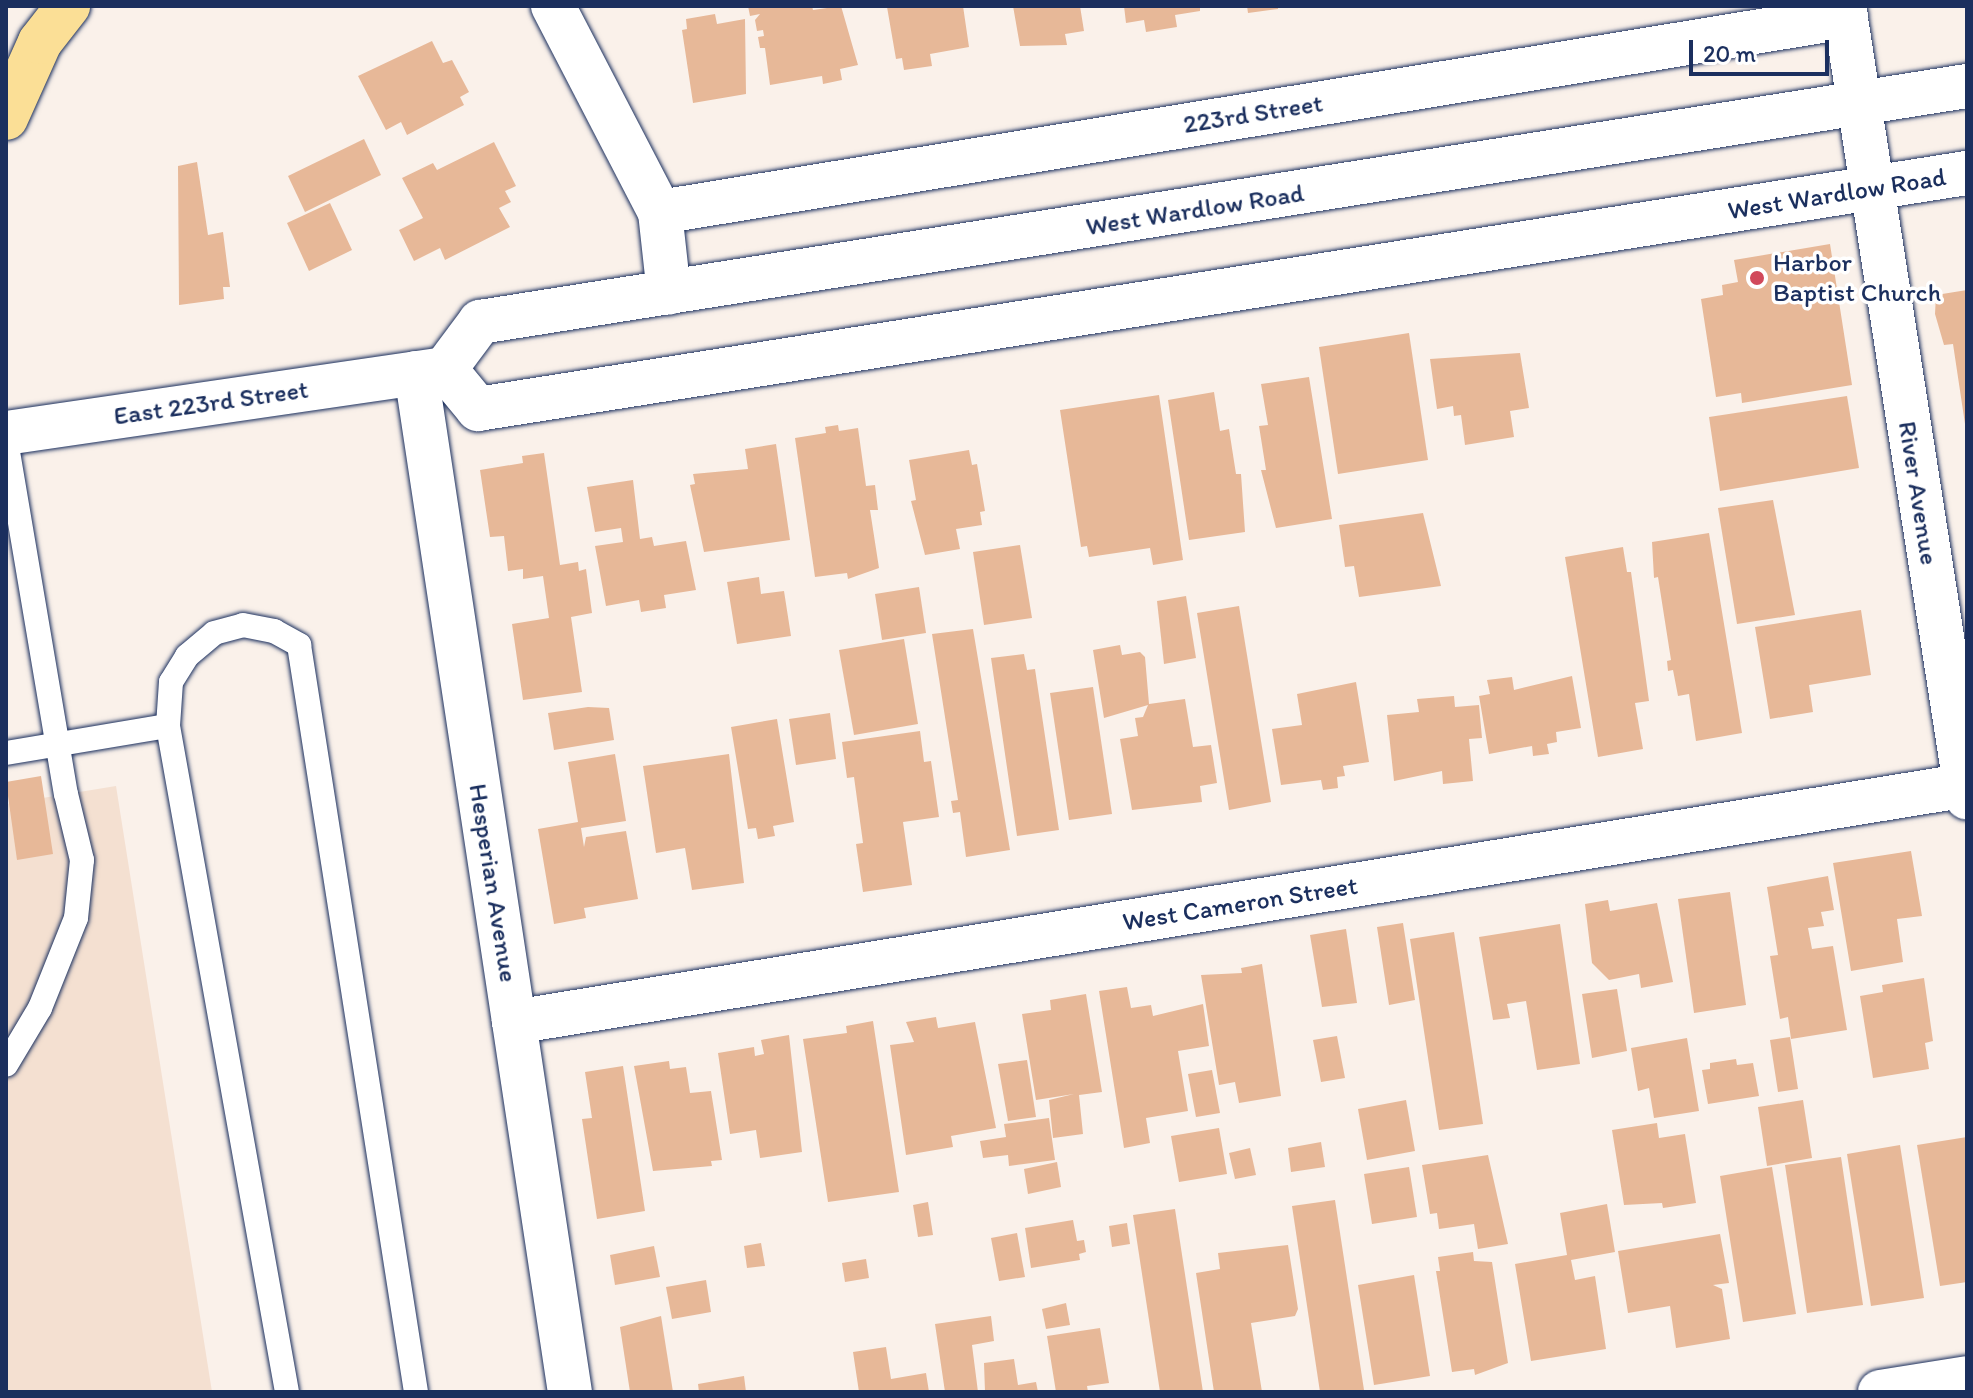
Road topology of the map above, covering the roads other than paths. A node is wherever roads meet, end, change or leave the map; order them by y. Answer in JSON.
{"nodes":[{"id":1,"x":68,"y":6,"type":"edge"},
{"id":2,"x":553,"y":6,"type":"edge"},
{"id":3,"x":1845,"y":11,"type":"edge"},
{"id":4,"x":1967,"y":86,"type":"edge"},
{"id":5,"x":1858,"y":103,"type":"junction"},
{"id":6,"x":6,"y":118,"type":"edge"},
{"id":7,"x":1967,"y":173,"type":"edge"},
{"id":8,"x":1870,"y":188,"type":"junction"},
{"id":9,"x":660,"y":212,"type":"junction"},
{"id":10,"x":669,"y":293,"type":"junction"},
{"id":11,"x":431,"y":371,"type":"junction"},
{"id":12,"x":6,"y":433,"type":"edge"},
{"id":13,"x":6,"y":440,"type":"edge"},
{"id":14,"x":168,"y":726,"type":"junction"},
{"id":15,"x":57,"y":744,"type":"junction"},
{"id":16,"x":6,"y":753,"type":"edge"},
{"id":17,"x":1966,"y":790,"type":"edge"},
{"id":18,"x":514,"y":1022,"type":"junction"},
{"id":19,"x":6,"y":1065,"type":"edge"},
{"id":20,"x":1967,"y":1378,"type":"edge"},
{"id":21,"x":287,"y":1392,"type":"edge"},
{"id":22,"x":416,"y":1392,"type":"edge"},
{"id":23,"x":570,"y":1392,"type":"edge"},
{"id":24,"x":1880,"y":1392,"type":"edge"}],
"edges":[{"from":1,"to":6,"type":"highway"},
{"from":2,"to":9,"type":"street"},
{"from":3,"to":5,"type":"street","name":"River Avenue"},
{"from":3,"to":9,"type":"street","name":"223rd Street"},
{"from":4,"to":5,"type":"street","name":"West Wardlow Road"},
{"from":5,"to":8,"type":"street","name":"River Avenue"},
{"from":5,"to":10,"type":"street","name":"West Wardlow Road"},
{"from":7,"to":8,"type":"street","name":"West Wardlow Road"},
{"from":8,"to":11,"type":"street","name":"West Wardlow Road"},
{"from":8,"to":17,"type":"street","name":"River Avenue"},
{"from":9,"to":10,"type":"street"},
{"from":10,"to":11,"type":"street","name":"West Wardlow Road"},
{"from":11,"to":12,"type":"street","name":"East 223rd Street"},
{"from":11,"to":18,"type":"street","name":"Hesperian Avenue"},
{"from":13,"to":15,"type":"lane"},
{"from":14,"to":15,"type":"lane"},
{"from":14,"to":21,"type":"lane"},
{"from":14,"to":22,"type":"lane"},
{"from":15,"to":16,"type":"lane"},
{"from":15,"to":19,"type":"lane"},
{"from":17,"to":18,"type":"street","name":"West Cameron Street"},
{"from":18,"to":23,"type":"street","name":"Hesperian Avenue"},
{"from":20,"to":24,"type":"street"}]}
